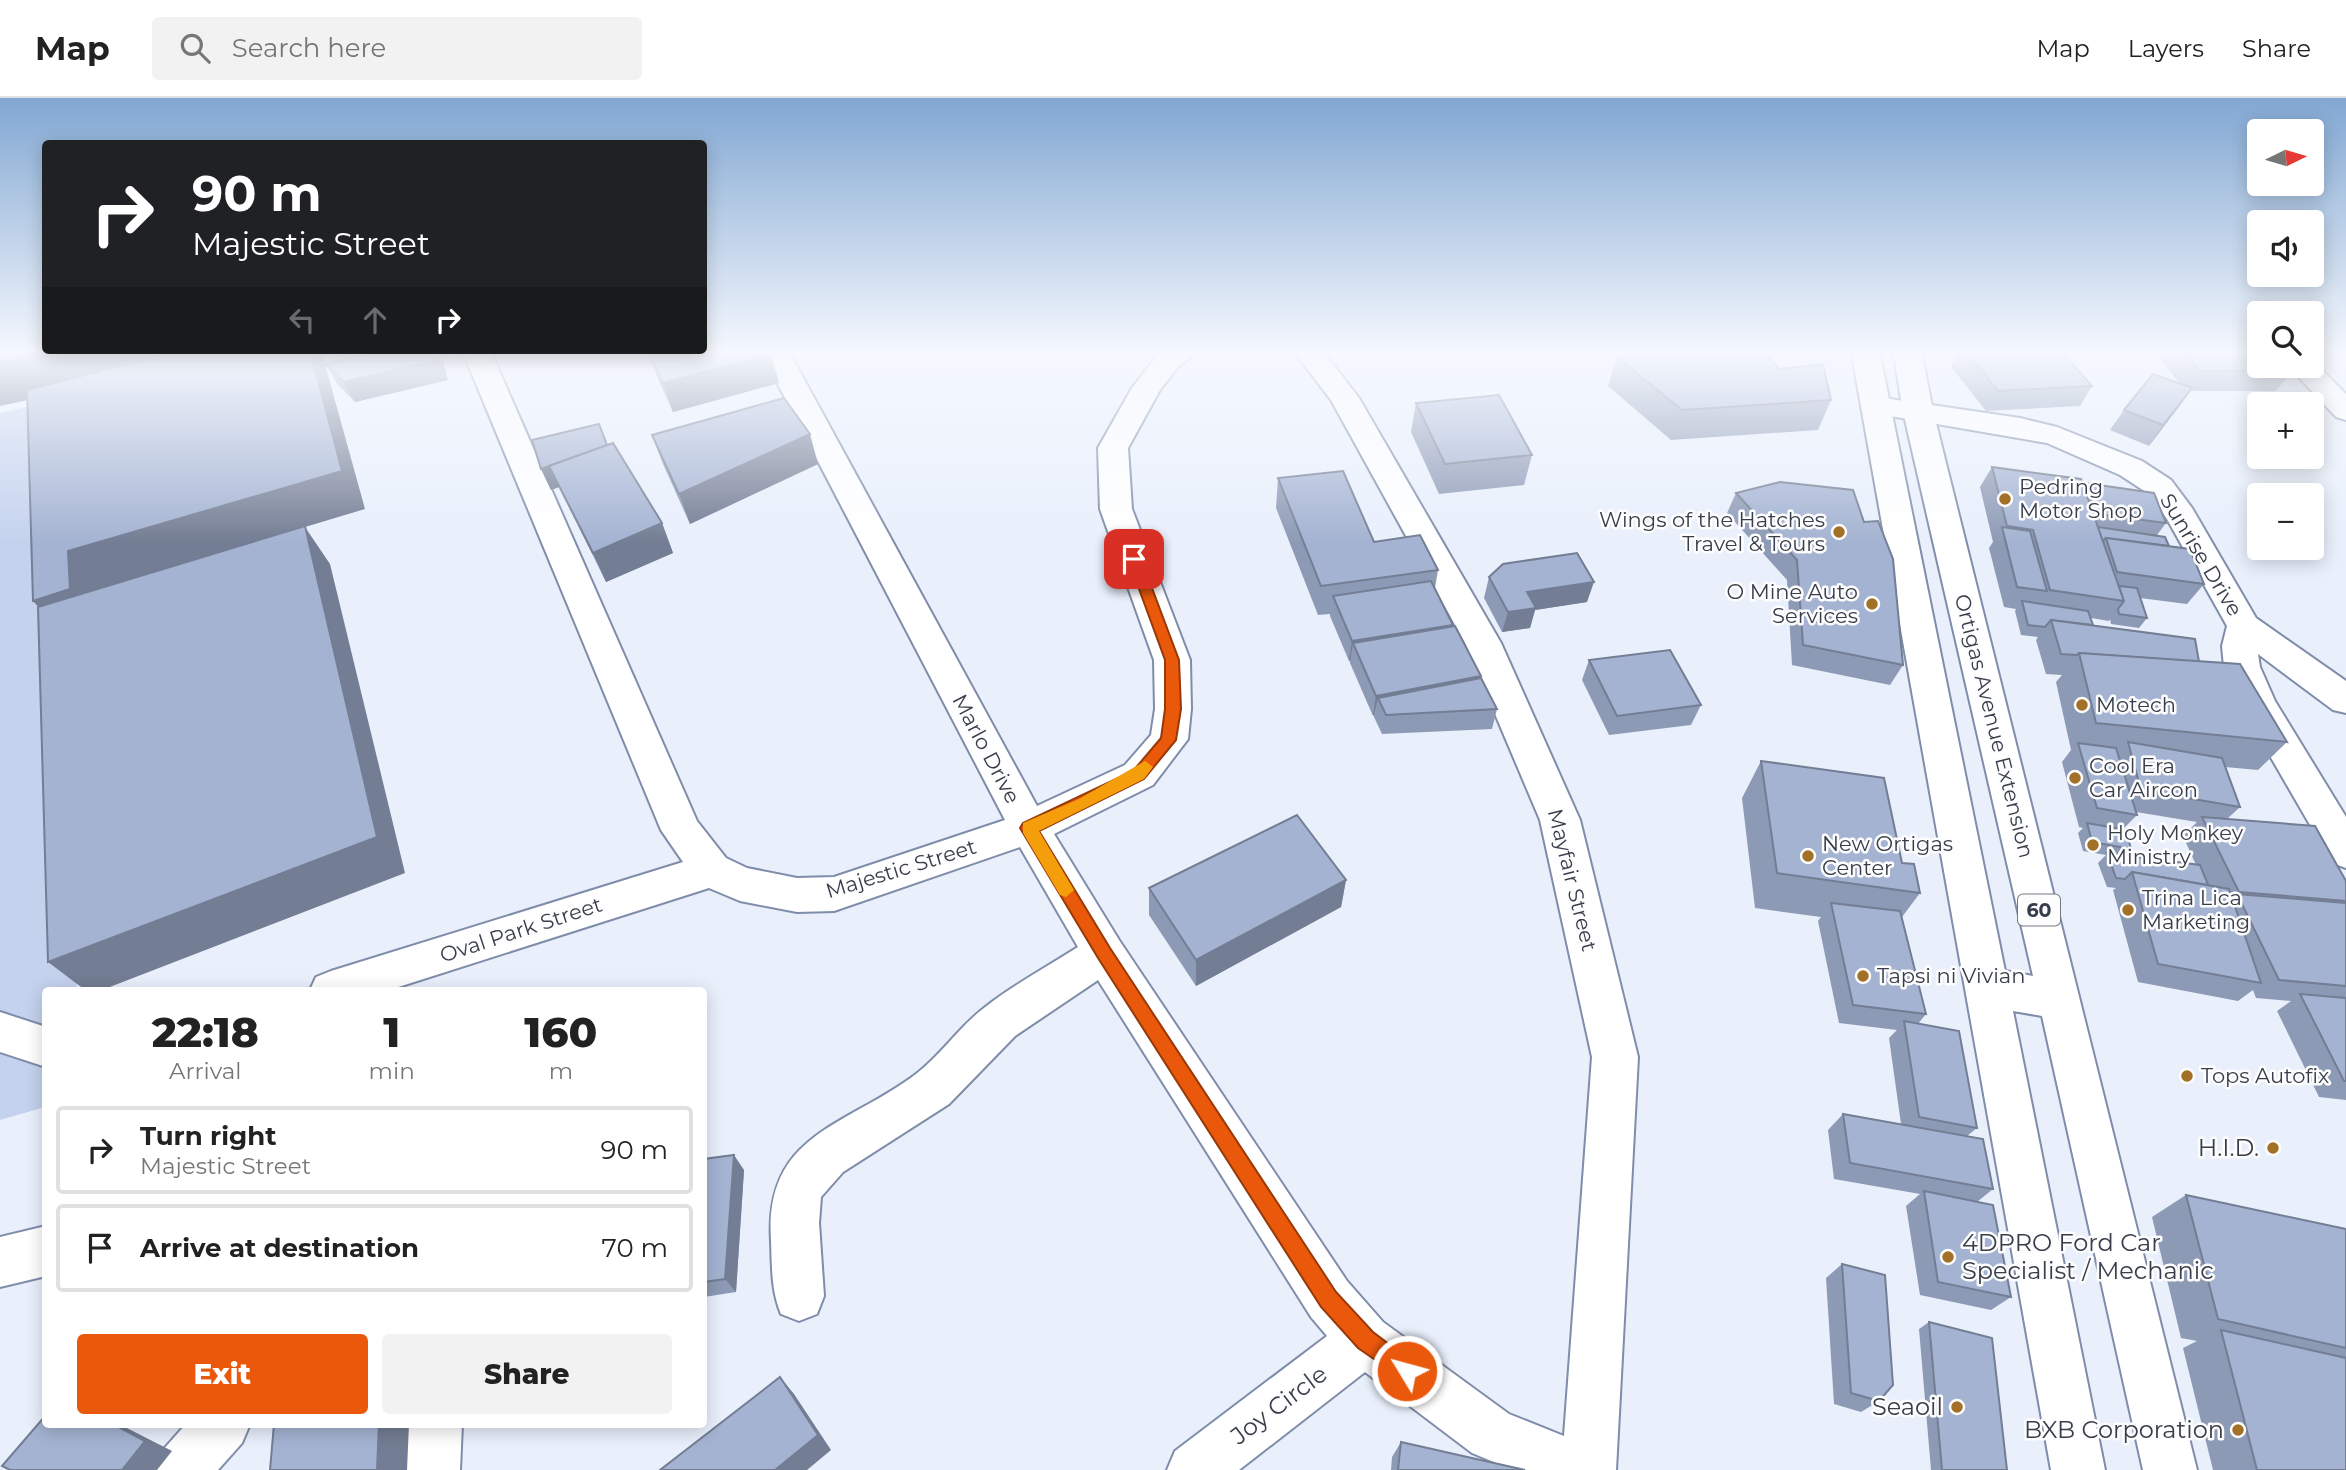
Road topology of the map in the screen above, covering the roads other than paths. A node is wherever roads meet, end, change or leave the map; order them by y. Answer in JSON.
{"nodes":[{"id":1,"x":504,"y":414,"type":"edge"},
{"id":2,"x":808,"y":414,"type":"edge"},
{"id":3,"x":1132,"y":414,"type":"edge"},
{"id":4,"x":1353,"y":414,"type":"edge"},
{"id":5,"x":1878,"y":414,"type":"edge"},
{"id":6,"x":1919,"y":414,"type":"edge"},
{"id":7,"x":1937,"y":414,"type":"edge"},
{"id":8,"x":2244,"y":626,"type":"junction"},
{"id":9,"x":2346,"y":700,"type":"edge"},
{"id":10,"x":1029,"y":828,"type":"junction"},
{"id":11,"x":2346,"y":852,"type":"edge"},
{"id":12,"x":712,"y":870,"type":"junction"},
{"id":13,"x":1104,"y":953,"type":"junction"},
{"id":14,"x":341,"y":987,"type":"edge"},
{"id":15,"x":1986,"y":987,"type":"junction"},
{"id":16,"x":2060,"y":1000,"type":"junction"},
{"id":17,"x":0,"y":1032,"type":"edge"},
{"id":18,"x":42,"y":1046,"type":"edge"},
{"id":19,"x":42,"y":1252,"type":"edge"},
{"id":20,"x":0,"y":1262,"type":"edge"},
{"id":21,"x":799,"y":1296,"type":"dead end"},
{"id":22,"x":1365,"y":1340,"type":"junction"},
{"id":23,"x":219,"y":1428,"type":"edge"},
{"id":24,"x":435,"y":1428,"type":"edge"},
{"id":25,"x":181,"y":1470,"type":"edge"},
{"id":26,"x":433,"y":1470,"type":"edge"},
{"id":27,"x":1194,"y":1470,"type":"edge"},
{"id":28,"x":1580,"y":1470,"type":"edge"},
{"id":29,"x":1589,"y":1470,"type":"edge"},
{"id":30,"x":2078,"y":1470,"type":"edge"},
{"id":31,"x":2169,"y":1470,"type":"edge"}],
"edges":[{"from":1,"to":12,"type":"street","name":"Majestic Street"},
{"from":2,"to":10,"type":"street","name":"Marlo Drive"},
{"from":3,"to":10,"type":"street","name":"Majestic Street"},
{"from":4,"to":29,"type":"street","name":"Mayfair Street"},
{"from":5,"to":15,"type":"street"},
{"from":6,"to":16,"type":"street","name":"Ortigas Avenue Extension","number":"60"},
{"from":7,"to":8,"type":"street","name":"Sunrise Drive"},
{"from":8,"to":9,"type":"street","name":"Sunrise Drive"},
{"from":8,"to":11,"type":"street"},
{"from":10,"to":12,"type":"street","name":"Majestic Street"},
{"from":10,"to":13,"type":"street","name":"Marlo Drive"},
{"from":12,"to":14,"type":"street","name":"Oval Park Street"},
{"from":13,"to":21,"type":"street"},
{"from":13,"to":22,"type":"street","name":"Marlo Drive"},
{"from":15,"to":16,"type":"street"},
{"from":15,"to":30,"type":"street"},
{"from":16,"to":31,"type":"street","name":"Ortigas Avenue Extension","number":"60"},
{"from":17,"to":18,"type":"street"},
{"from":19,"to":20,"type":"street"},
{"from":22,"to":27,"type":"street","name":"Joy Circle"},
{"from":22,"to":28,"type":"street","name":"Marlo Drive"},
{"from":23,"to":25,"type":"street"},
{"from":24,"to":26,"type":"street"}]}
